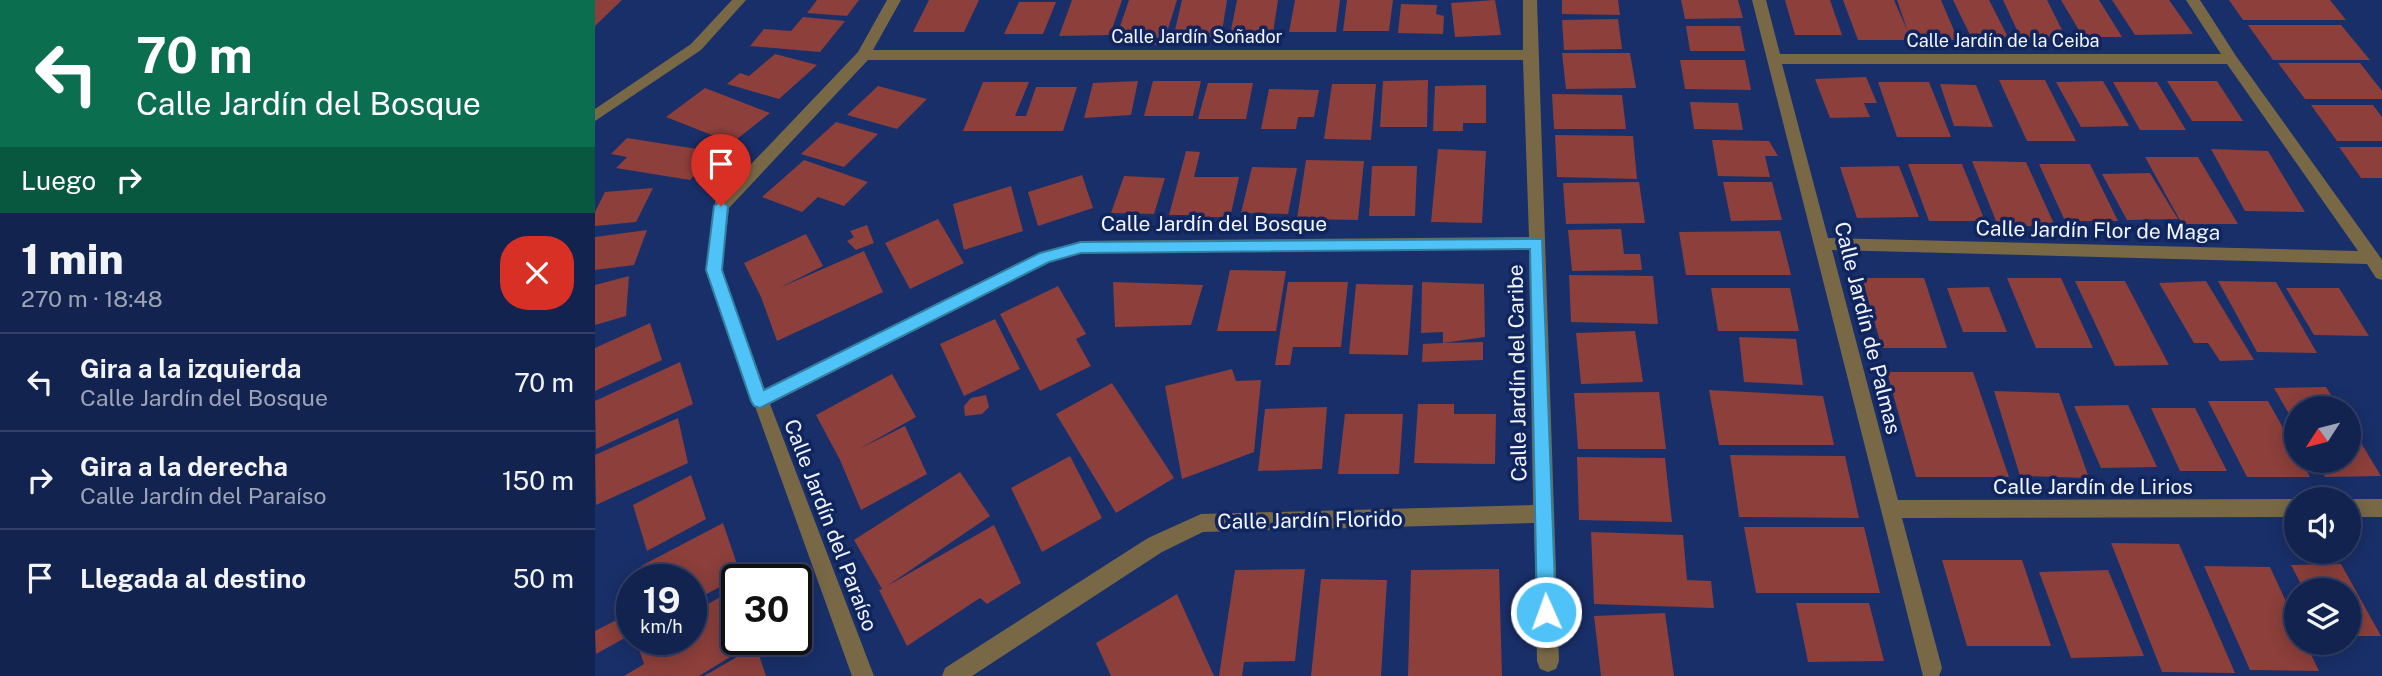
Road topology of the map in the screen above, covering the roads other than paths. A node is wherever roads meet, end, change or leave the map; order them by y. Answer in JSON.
{"nodes":[{"id":1,"x":739,"y":0,"type":"edge"},
{"id":2,"x":894,"y":0,"type":"edge"},
{"id":3,"x":1530,"y":0,"type":"edge"},
{"id":4,"x":1759,"y":0,"type":"edge"},
{"id":5,"x":2193,"y":0,"type":"edge"},
{"id":6,"x":865,"y":55,"type":"junction"},
{"id":7,"x":1529,"y":55,"type":"junction"},
{"id":8,"x":1774,"y":59,"type":"junction"},
{"id":9,"x":2231,"y":60,"type":"junction"},
{"id":10,"x":595,"y":116,"type":"edge"},
{"id":11,"x":1537,"y":243,"type":"junction"},
{"id":12,"x":1823,"y":244,"type":"junction"},
{"id":13,"x":2372,"y":258,"type":"junction"},
{"id":14,"x":2382,"y":273,"type":"edge"},
{"id":15,"x":760,"y":401,"type":"junction"},
{"id":16,"x":2284,"y":508,"type":"edge"},
{"id":17,"x":2361,"y":508,"type":"edge"},
{"id":18,"x":2382,"y":508,"type":"edge"},
{"id":19,"x":1891,"y":509,"type":"junction"},
{"id":20,"x":1542,"y":514,"type":"junction"},
{"id":21,"x":1548,"y":661,"type":"dead end"},
{"id":22,"x":1931,"y":668,"type":"dead end"},
{"id":23,"x":863,"y":676,"type":"edge"},
{"id":24,"x":953,"y":676,"type":"edge"}],
"edges":[{"from":1,"to":10,"type":"street"},
{"from":2,"to":6,"type":"street","name":"Calle Jardín del Paraíso"},
{"from":3,"to":7,"type":"street","name":"Calle Jardín del Caribe"},
{"from":4,"to":8,"type":"street","name":"Calle Jardín de Palmas"},
{"from":5,"to":9,"type":"street"},
{"from":6,"to":7,"type":"street","name":"Calle Jardín Soñador"},
{"from":6,"to":15,"type":"street","name":"Calle Jardín del Paraíso"},
{"from":7,"to":11,"type":"street","name":"Calle Jardín del Caribe"},
{"from":8,"to":9,"type":"street","name":"Calle Jardín de la Ceiba"},
{"from":8,"to":12,"type":"street","name":"Calle Jardín de Palmas"},
{"from":9,"to":13,"type":"street"},
{"from":11,"to":15,"type":"street","name":"Calle Jardín del Bosque"},
{"from":11,"to":20,"type":"street","name":"Calle Jardín del Caribe"},
{"from":12,"to":13,"type":"street","name":"Calle Jardín Flor de Maga"},
{"from":12,"to":19,"type":"street","name":"Calle Jardín de Palmas"},
{"from":13,"to":14,"type":"street"},
{"from":15,"to":23,"type":"street","name":"Calle Jardín del Paraíso"},
{"from":16,"to":19,"type":"street","name":"Calle Jardín de Lirios"},
{"from":17,"to":18,"type":"street"},
{"from":19,"to":22,"type":"street","name":"Calle Jardín de Palmas"},
{"from":20,"to":21,"type":"street","name":"Calle Jardín del Caribe"},
{"from":20,"to":24,"type":"street","name":"Calle Jardín Florido"}]}
